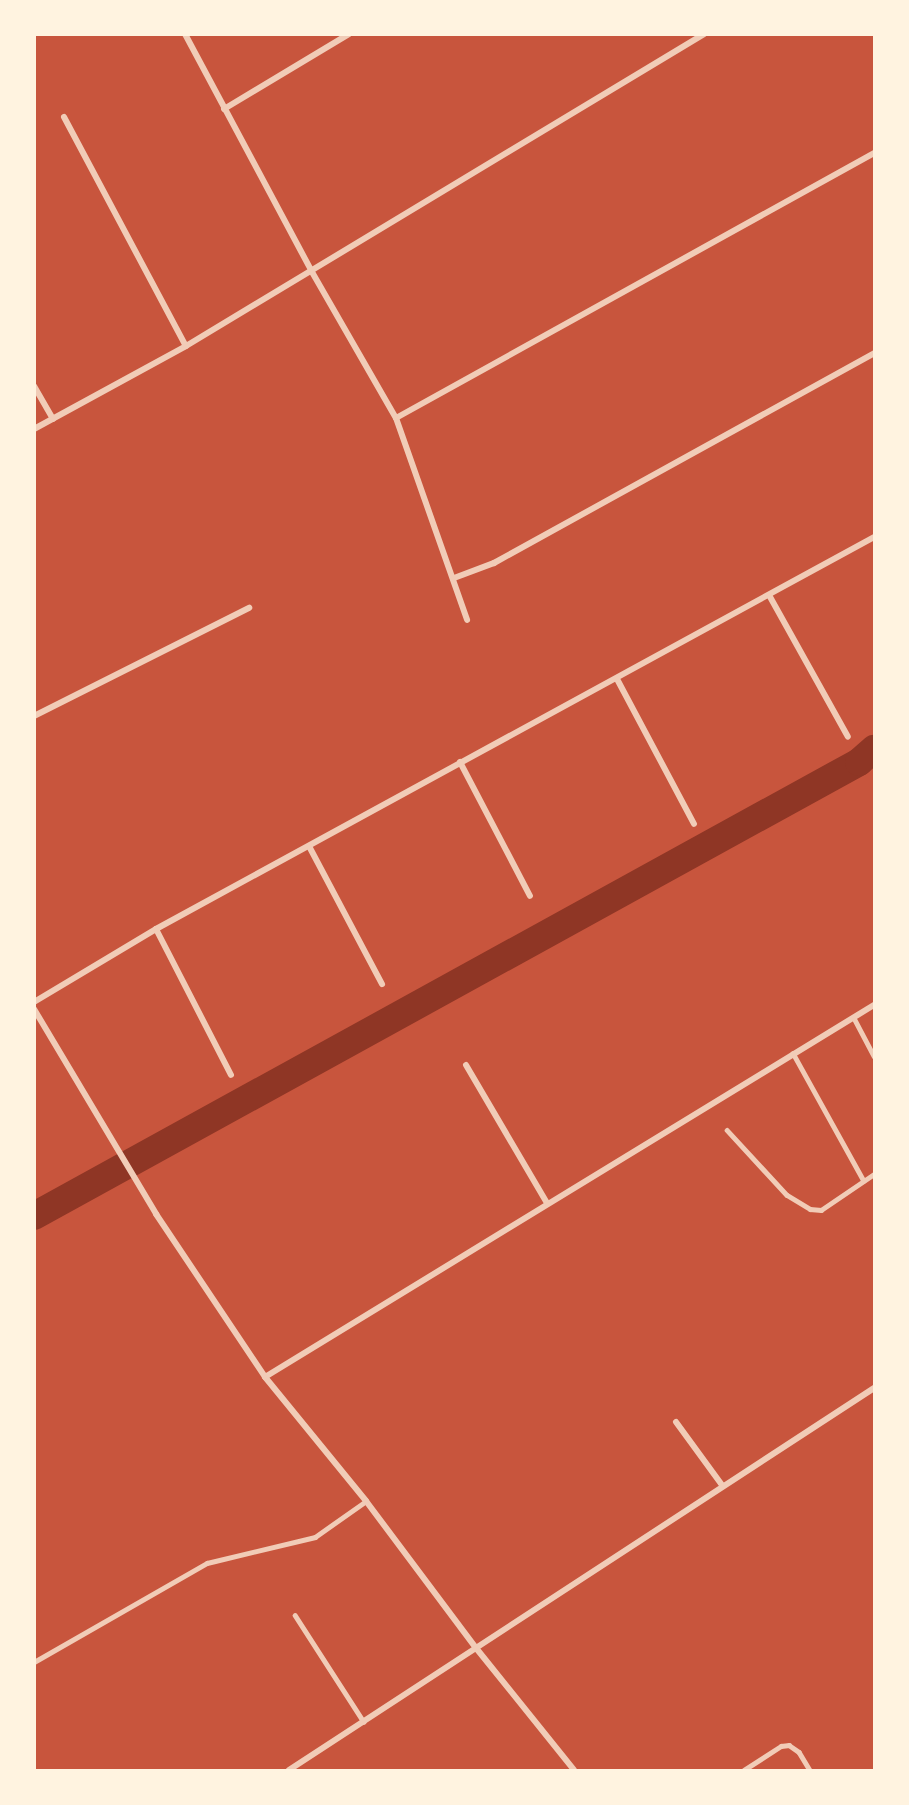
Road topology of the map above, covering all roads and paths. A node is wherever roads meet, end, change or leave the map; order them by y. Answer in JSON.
{"nodes":[{"id":1,"x":185,"y":34,"type":"edge"},
{"id":2,"x":349,"y":34,"type":"edge"},
{"id":3,"x":704,"y":34,"type":"edge"},
{"id":4,"x":224,"y":109,"type":"junction"},
{"id":5,"x":64,"y":117,"type":"dead end"},
{"id":6,"x":874,"y":153,"type":"edge"},
{"id":7,"x":312,"y":272,"type":"junction"},
{"id":8,"x":186,"y":346,"type":"junction"},
{"id":9,"x":874,"y":353,"type":"edge"},
{"id":10,"x":34,"y":387,"type":"edge"},
{"id":11,"x":396,"y":418,"type":"junction"},
{"id":12,"x":53,"y":419,"type":"junction"},
{"id":13,"x":34,"y":429,"type":"edge"},
{"id":14,"x":874,"y":537,"type":"edge"},
{"id":15,"x":454,"y":579,"type":"junction"},
{"id":16,"x":769,"y":595,"type":"junction"},
{"id":17,"x":249,"y":608,"type":"dead end"},
{"id":18,"x":467,"y":620,"type":"dead end"},
{"id":19,"x":617,"y":679,"type":"junction"},
{"id":20,"x":34,"y":716,"type":"edge"},
{"id":21,"x":848,"y":737,"type":"dead end"},
{"id":22,"x":460,"y":762,"type":"junction"},
{"id":23,"x":694,"y":824,"type":"dead end"},
{"id":24,"x":310,"y":848,"type":"junction"},
{"id":25,"x":530,"y":896,"type":"dead end"},
{"id":26,"x":156,"y":929,"type":"junction"},
{"id":27,"x":382,"y":984,"type":"dead end"},
{"id":28,"x":34,"y":1002,"type":"edge"},
{"id":29,"x":874,"y":1005,"type":"edge"},
{"id":30,"x":34,"y":1009,"type":"edge"},
{"id":31,"x":854,"y":1017,"type":"junction"},
{"id":32,"x":793,"y":1053,"type":"junction"},
{"id":33,"x":874,"y":1056,"type":"edge"},
{"id":34,"x":466,"y":1065,"type":"dead end"},
{"id":35,"x":231,"y":1075,"type":"dead end"},
{"id":36,"x":727,"y":1130,"type":"dead end"},
{"id":37,"x":874,"y":1174,"type":"edge"},
{"id":38,"x":864,"y":1181,"type":"junction"},
{"id":39,"x":547,"y":1203,"type":"junction"},
{"id":40,"x":264,"y":1377,"type":"junction"},
{"id":41,"x":874,"y":1388,"type":"edge"},
{"id":42,"x":675,"y":1422,"type":"dead end"},
{"id":43,"x":722,"y":1485,"type":"junction"},
{"id":44,"x":366,"y":1501,"type":"junction"},
{"id":45,"x":295,"y":1615,"type":"dead end"},
{"id":46,"x":476,"y":1648,"type":"junction"},
{"id":47,"x":34,"y":1662,"type":"edge"},
{"id":48,"x":364,"y":1722,"type":"junction"},
{"id":49,"x":289,"y":1770,"type":"edge"},
{"id":50,"x":574,"y":1770,"type":"edge"},
{"id":51,"x":744,"y":1770,"type":"edge"},
{"id":52,"x":810,"y":1770,"type":"edge"}],
"edges":[{"from":1,"to":4,"type":"street"},
{"from":2,"to":4,"type":"street"},
{"from":3,"to":7,"type":"street"},
{"from":4,"to":7,"type":"street"},
{"from":5,"to":8,"type":"street"},
{"from":6,"to":11,"type":"street"},
{"from":7,"to":8,"type":"street"},
{"from":7,"to":11,"type":"street"},
{"from":8,"to":12,"type":"street"},
{"from":9,"to":15,"type":"street"},
{"from":10,"to":12,"type":"street"},
{"from":11,"to":15,"type":"street"},
{"from":12,"to":13,"type":"street"},
{"from":14,"to":16,"type":"street"},
{"from":15,"to":18,"type":"street"},
{"from":16,"to":19,"type":"street"},
{"from":16,"to":21,"type":"street"},
{"from":17,"to":20,"type":"street"},
{"from":19,"to":22,"type":"street"},
{"from":19,"to":23,"type":"street"},
{"from":22,"to":24,"type":"street"},
{"from":22,"to":25,"type":"street"},
{"from":24,"to":26,"type":"street"},
{"from":24,"to":27,"type":"street"},
{"from":26,"to":28,"type":"street"},
{"from":26,"to":35,"type":"street"},
{"from":29,"to":31,"type":"street"},
{"from":30,"to":40,"type":"street"},
{"from":31,"to":32,"type":"street"},
{"from":31,"to":33,"type":"lane"},
{"from":32,"to":38,"type":"lane"},
{"from":32,"to":39,"type":"street"},
{"from":34,"to":39,"type":"street"},
{"from":36,"to":38,"type":"lane"},
{"from":37,"to":38,"type":"lane"},
{"from":39,"to":40,"type":"street"},
{"from":40,"to":44,"type":"street"},
{"from":41,"to":43,"type":"street"},
{"from":42,"to":43,"type":"street"},
{"from":43,"to":46,"type":"street"},
{"from":44,"to":46,"type":"street"},
{"from":44,"to":47,"type":"lane"},
{"from":45,"to":48,"type":"lane"},
{"from":46,"to":48,"type":"street"},
{"from":46,"to":50,"type":"street"},
{"from":48,"to":49,"type":"street"},
{"from":51,"to":52,"type":"lane"}]}
